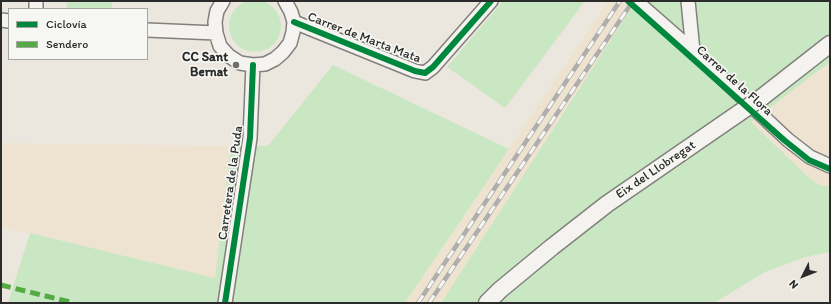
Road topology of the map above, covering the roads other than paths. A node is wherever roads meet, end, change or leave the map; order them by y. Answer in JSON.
{"nodes":[{"id":1,"x":491,"y":1,"type":"edge"},
{"id":2,"x":636,"y":1,"type":"edge"},
{"id":3,"x":688,"y":1,"type":"edge"},
{"id":4,"x":286,"y":2,"type":"edge"},
{"id":5,"x":218,"y":4,"type":"edge"},
{"id":6,"x":294,"y":22,"type":"junction"},
{"id":7,"x":148,"y":30,"type":"edge"},
{"id":8,"x":216,"y":33,"type":"junction"},
{"id":9,"x":830,"y":44,"type":"edge"},
{"id":10,"x":693,"y":51,"type":"junction"},
{"id":11,"x":254,"y":65,"type":"junction"},
{"id":12,"x":830,"y":166,"type":"edge"},
{"id":13,"x":225,"y":303,"type":"edge"},
{"id":14,"x":487,"y":303,"type":"edge"}],
"edges":[{"from":1,"to":6,"type":"street","name":"Carrer de Marta Mata"},
{"from":2,"to":10,"type":"street","name":"Carrer de la Flora"},
{"from":3,"to":10,"type":"street"},
{"from":4,"to":6,"type":"street"},
{"from":5,"to":8,"type":"street"},
{"from":6,"to":11,"type":"street"},
{"from":7,"to":8,"type":"street"},
{"from":8,"to":11,"type":"street"},
{"from":9,"to":14,"type":"main road","name":"Eix del Llobregat","bridge":true},
{"from":10,"to":12,"type":"street","name":"Carrer de la Flora"},
{"from":11,"to":13,"type":"street","name":"Carretera de la Puda"}]}
